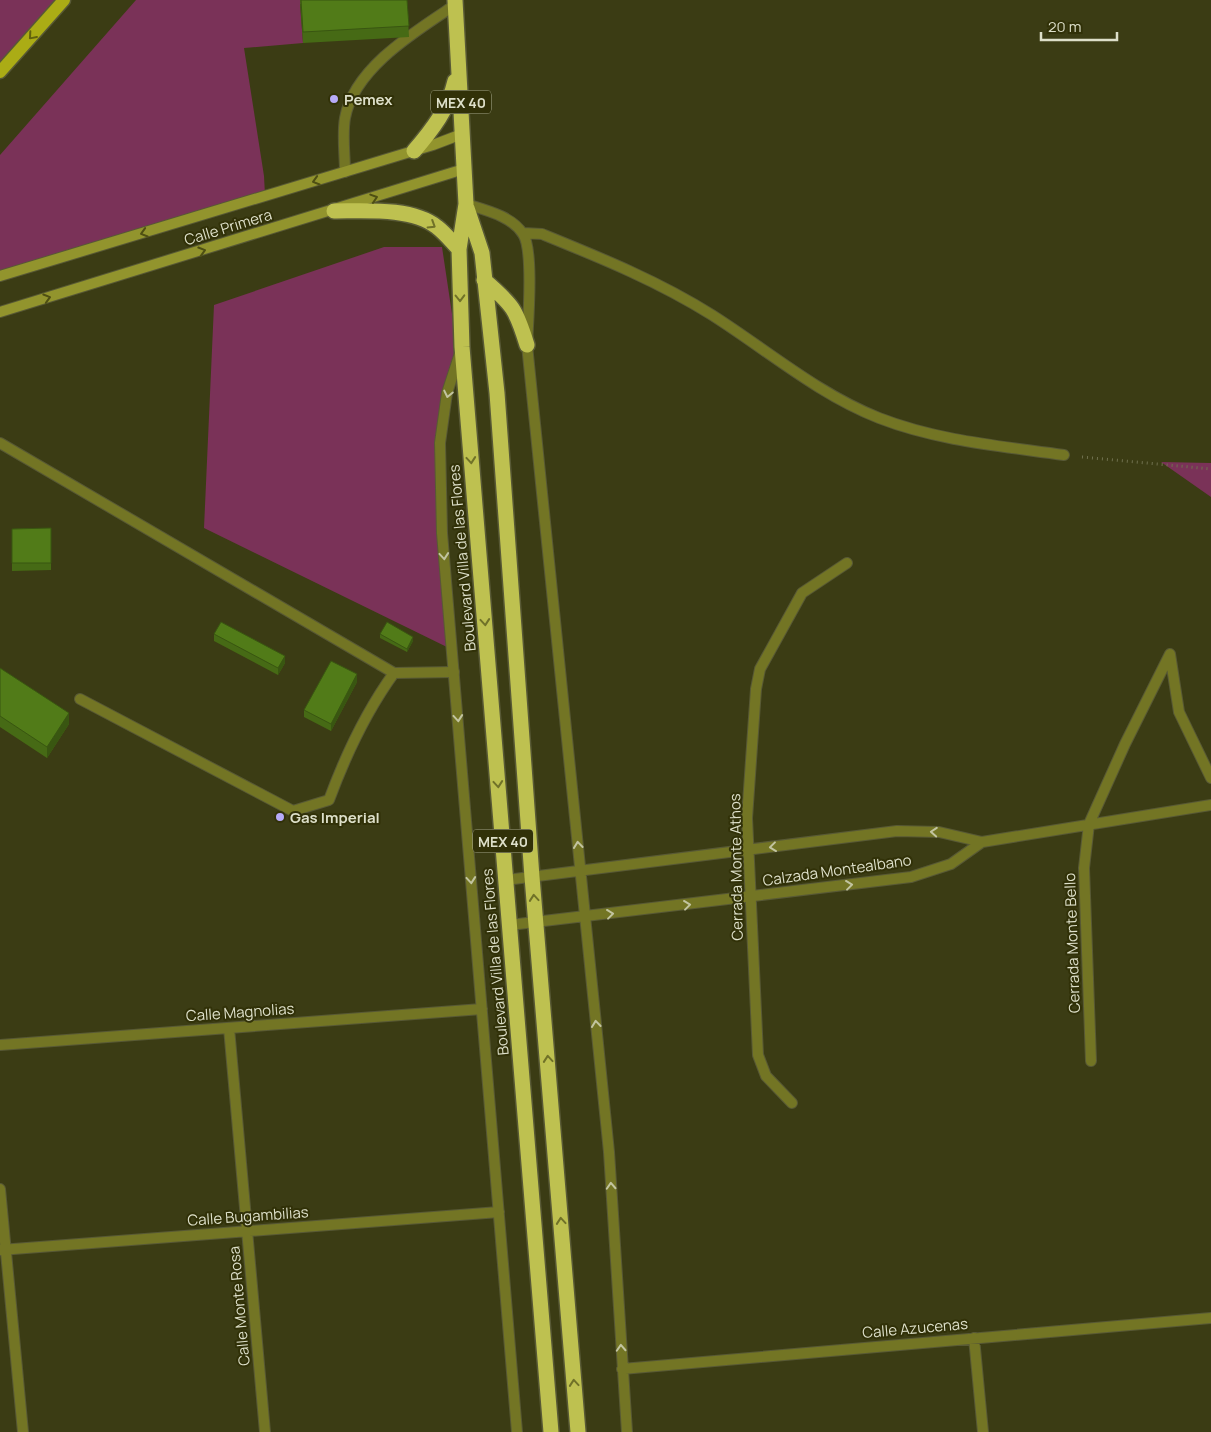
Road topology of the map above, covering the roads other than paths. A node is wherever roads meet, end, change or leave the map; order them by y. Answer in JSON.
{"nodes":[{"id":1,"x":64,"y":0,"type":"edge"},
{"id":2,"x":455,"y":2,"type":"edge"},
{"id":3,"x":459,"y":62,"type":"junction"},
{"id":4,"x":0,"y":72,"type":"edge"},
{"id":5,"x":462,"y":134,"type":"junction"},
{"id":6,"x":414,"y":151,"type":"junction"},
{"id":7,"x":464,"y":170,"type":"junction"},
{"id":8,"x":345,"y":172,"type":"junction"},
{"id":9,"x":466,"y":204,"type":"junction"},
{"id":10,"x":334,"y":211,"type":"junction"},
{"id":11,"x":523,"y":233,"type":"junction"},
{"id":12,"x":459,"y":249,"type":"junction"},
{"id":13,"x":0,"y":276,"type":"edge"},
{"id":14,"x":484,"y":280,"type":"junction"},
{"id":15,"x":0,"y":312,"type":"edge"},
{"id":16,"x":527,"y":346,"type":"junction"},
{"id":17,"x":462,"y":347,"type":"junction"},
{"id":18,"x":0,"y":443,"type":"edge"},
{"id":19,"x":1064,"y":455,"type":"road end"},
{"id":20,"x":847,"y":563,"type":"dead end"},
{"id":21,"x":454,"y":672,"type":"junction"},
{"id":22,"x":394,"y":673,"type":"junction"},
{"id":23,"x":80,"y":699,"type":"dead end"},
{"id":24,"x":1211,"y":778,"type":"edge"},
{"id":25,"x":1211,"y":805,"type":"edge"},
{"id":26,"x":1089,"y":824,"type":"junction"},
{"id":27,"x":982,"y":842,"type":"junction"},
{"id":28,"x":748,"y":850,"type":"junction"},
{"id":29,"x":580,"y":872,"type":"junction"},
{"id":30,"x":532,"y":877,"type":"junction"},
{"id":31,"x":506,"y":880,"type":"junction"},
{"id":32,"x":750,"y":897,"type":"junction"},
{"id":33,"x":585,"y":917,"type":"junction"},
{"id":34,"x":536,"y":921,"type":"junction"},
{"id":35,"x":510,"y":925,"type":"junction"},
{"id":36,"x":482,"y":1009,"type":"junction"},
{"id":37,"x":229,"y":1028,"type":"junction"},
{"id":38,"x":0,"y":1045,"type":"edge"},
{"id":39,"x":1091,"y":1061,"type":"dead end"},
{"id":40,"x":792,"y":1103,"type":"dead end"},
{"id":41,"x":0,"y":1189,"type":"edge"},
{"id":42,"x":499,"y":1212,"type":"junction"},
{"id":43,"x":247,"y":1231,"type":"junction"},
{"id":44,"x":3,"y":1250,"type":"edge"},
{"id":45,"x":1211,"y":1318,"type":"edge"},
{"id":46,"x":974,"y":1338,"type":"junction"},
{"id":47,"x":622,"y":1369,"type":"junction"},
{"id":48,"x":23,"y":1432,"type":"edge"},
{"id":49,"x":265,"y":1432,"type":"edge"},
{"id":50,"x":517,"y":1432,"type":"edge"},
{"id":51,"x":551,"y":1432,"type":"edge"},
{"id":52,"x":578,"y":1432,"type":"edge"},
{"id":53,"x":627,"y":1432,"type":"edge"},
{"id":54,"x":983,"y":1432,"type":"edge"}],
"edges":[{"from":1,"to":4,"type":"main road","one_way":true},
{"from":2,"to":3,"type":"highway","number":"MEX 40"},
{"from":2,"to":8,"type":"street"},
{"from":3,"to":5,"type":"highway","number":"MEX 40"},
{"from":3,"to":6,"type":"highway"},
{"from":5,"to":6,"type":"main road","name":"Calle Primera"},
{"from":5,"to":7,"type":"highway","number":"MEX 40"},
{"from":6,"to":8,"type":"main road","name":"Calle Primera"},
{"from":7,"to":9,"type":"highway","number":"MEX 40"},
{"from":10,"to":7,"type":"main road","name":"Calle Primera","one_way":true},
{"from":8,"to":13,"type":"main road","name":"Calle Primera","one_way":true},
{"from":9,"to":11,"type":"street"},
{"from":9,"to":12,"type":"highway","number":"MEX 40"},
{"from":9,"to":14,"type":"highway","number":"MEX 40"},
{"from":10,"to":12,"type":"highway","one_way":true},
{"from":15,"to":10,"type":"main road","name":"Calle Primera","one_way":true},
{"from":11,"to":16,"type":"street"},
{"from":11,"to":19,"type":"street"},
{"from":12,"to":17,"type":"highway","name":"Boulevard Villa de las Flores","number":"MEX 40","one_way":true},
{"from":14,"to":16,"type":"highway"},
{"from":14,"to":30,"type":"highway","number":"MEX 40"},
{"from":29,"to":16,"type":"street","one_way":true},
{"from":17,"to":21,"type":"street","one_way":true},
{"from":17,"to":31,"type":"highway","name":"Boulevard Villa de las Flores","number":"MEX 40","one_way":true},
{"from":18,"to":22,"type":"street"},
{"from":20,"to":28,"type":"street","name":"Cerrada Monte Athos"},
{"from":21,"to":22,"type":"street"},
{"from":21,"to":36,"type":"street","one_way":true},
{"from":22,"to":23,"type":"street"},
{"from":24,"to":26,"type":"street","name":"Cerrada Monte Bello"},
{"from":25,"to":26,"type":"street","name":"Calzada Montealbano"},
{"from":26,"to":27,"type":"street","name":"Calzada Montealbano"},
{"from":26,"to":39,"type":"street","name":"Cerrada Monte Bello"},
{"from":27,"to":28,"type":"street","name":"Calzada Montealbano","one_way":true},
{"from":32,"to":27,"type":"street","name":"Calzada Montealbano","one_way":true},
{"from":28,"to":29,"type":"street","name":"Calzada Montealbano"},
{"from":28,"to":32,"type":"street","name":"Cerrada Monte Athos"},
{"from":29,"to":30,"type":"street","name":"Calzada Montealbano"},
{"from":29,"to":33,"type":"street"},
{"from":30,"to":31,"type":"street","name":"Calzada Montealbano"},
{"from":34,"to":30,"type":"highway","number":"MEX 40","one_way":true},
{"from":31,"to":35,"type":"highway","name":"Boulevard Villa de las Flores","number":"MEX 40"},
{"from":33,"to":32,"type":"street","name":"Calzada Montealbano","one_way":true},
{"from":32,"to":40,"type":"street","name":"Cerrada Monte Athos"},
{"from":33,"to":34,"type":"street","name":"Calzada Montealbano"},
{"from":47,"to":33,"type":"street","one_way":true},
{"from":34,"to":35,"type":"street","name":"Calzada Montealbano"},
{"from":52,"to":34,"type":"highway","number":"MEX 40","one_way":true},
{"from":35,"to":51,"type":"highway","name":"Boulevard Villa de las Flores","number":"MEX 40"},
{"from":36,"to":37,"type":"street","name":"Calle Magnolias"},
{"from":36,"to":42,"type":"street"},
{"from":37,"to":38,"type":"street","name":"Calle Magnolias"},
{"from":37,"to":43,"type":"street","name":"Calle Monte Rosa"},
{"from":41,"to":44,"type":"street"},
{"from":42,"to":43,"type":"street","name":"Calle Bugambilias"},
{"from":42,"to":50,"type":"street"},
{"from":43,"to":44,"type":"street","name":"Calle Bugambilias"},
{"from":43,"to":49,"type":"street","name":"Calle Monte Rosa"},
{"from":44,"to":48,"type":"street"},
{"from":45,"to":46,"type":"street","name":"Calle Azucenas"},
{"from":46,"to":47,"type":"street","name":"Calle Azucenas"},
{"from":46,"to":54,"type":"street"},
{"from":47,"to":53,"type":"street"}]}
